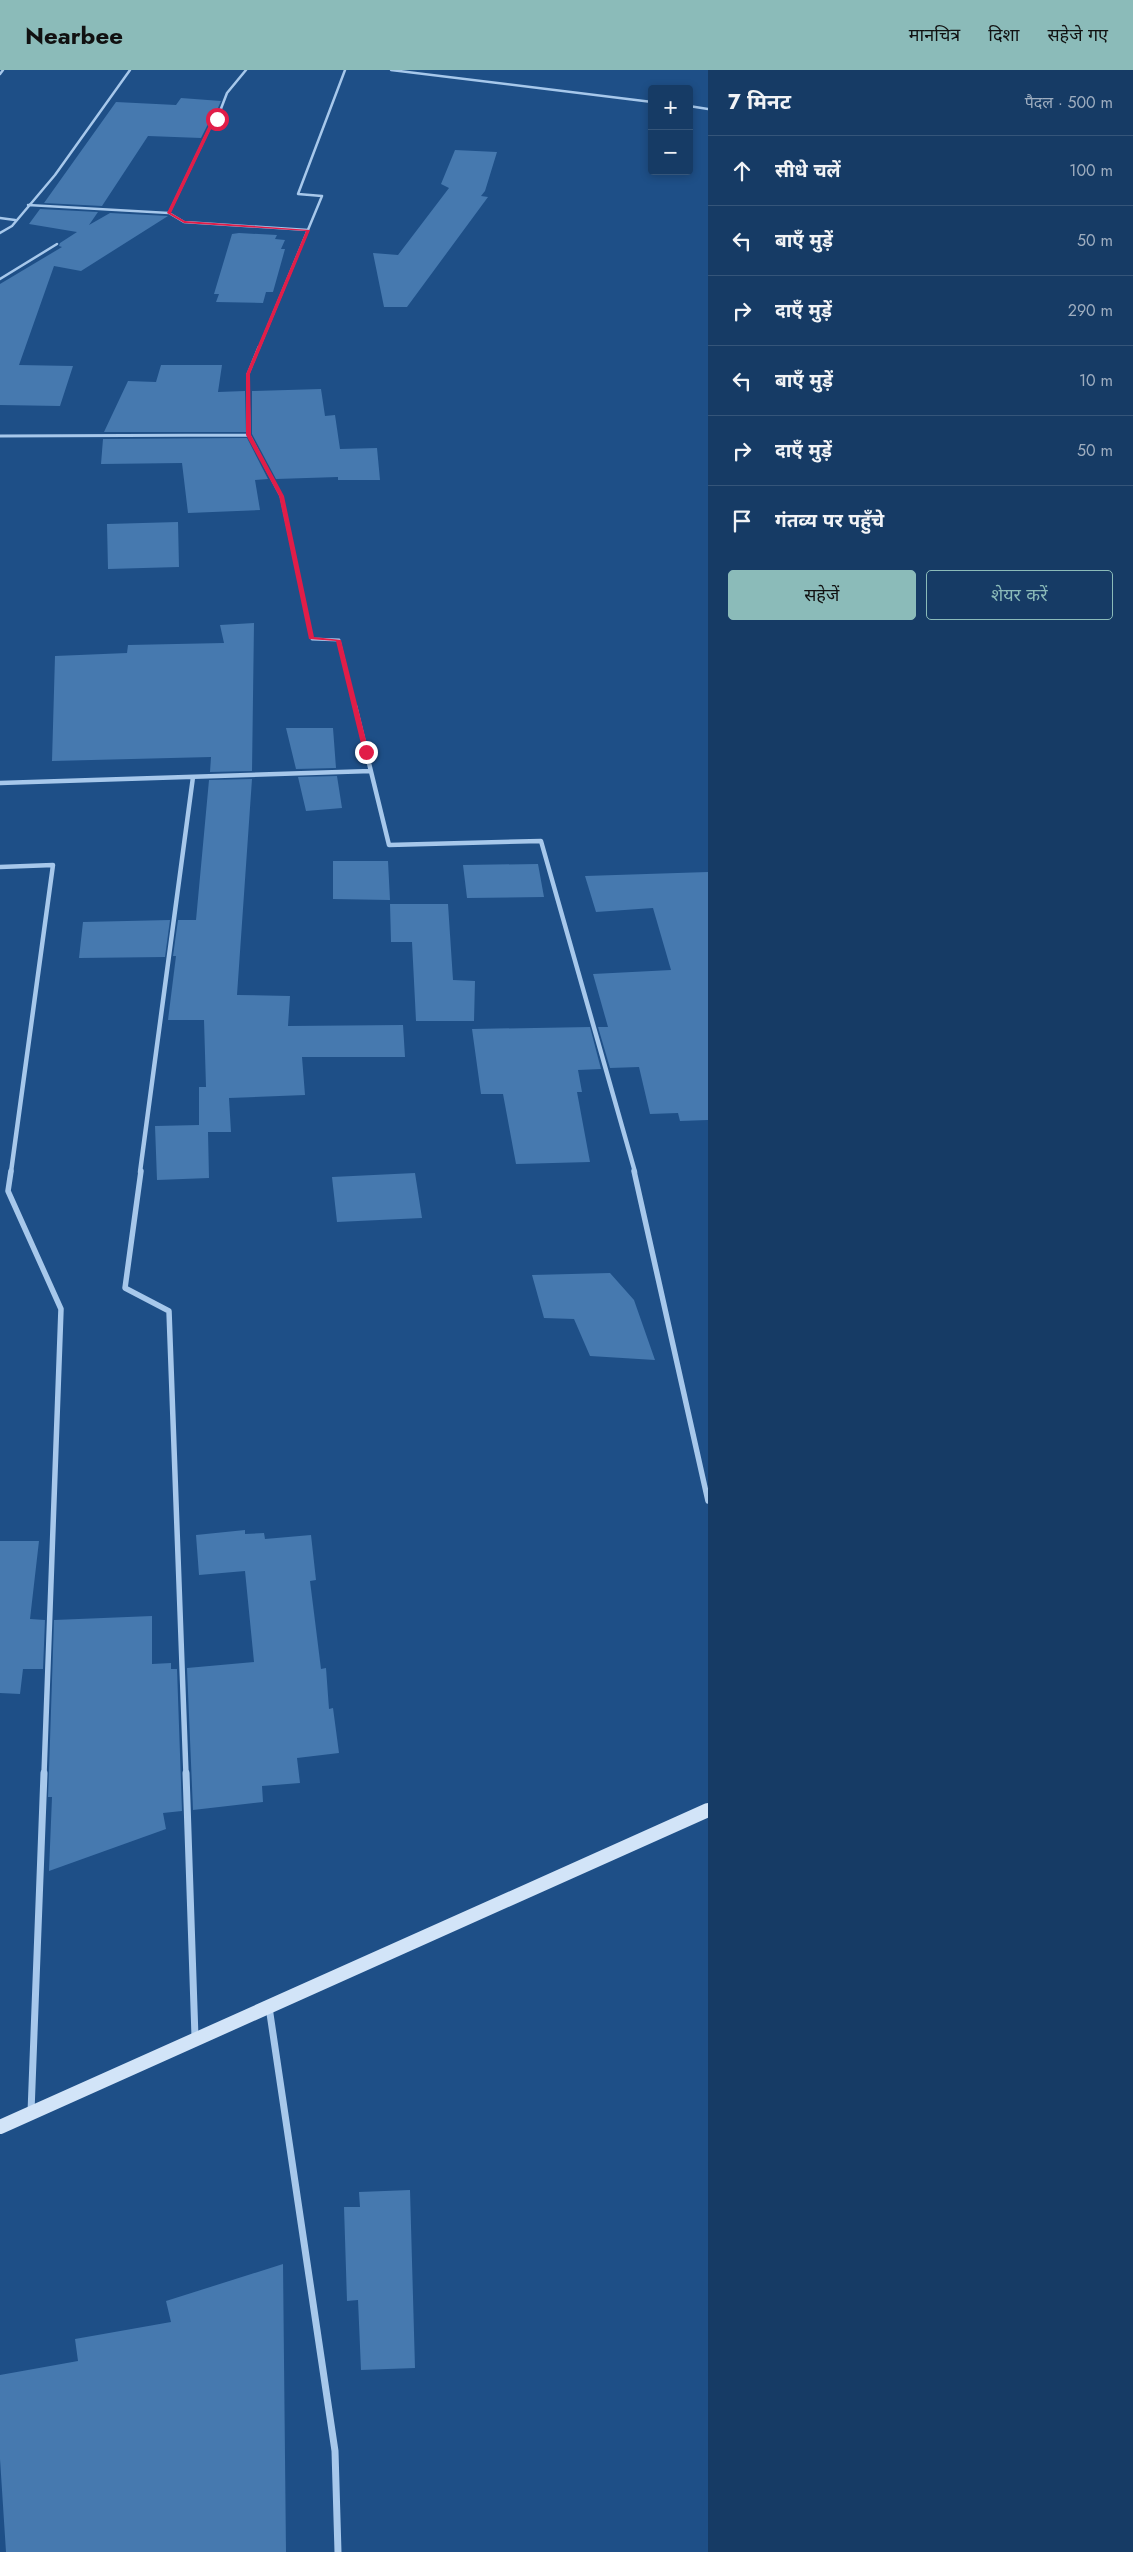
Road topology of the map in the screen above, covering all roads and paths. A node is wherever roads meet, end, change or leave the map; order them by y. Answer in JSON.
{"nodes":[{"id":1,"x":3,"y":70,"type":"edge"},
{"id":2,"x":130,"y":70,"type":"edge"},
{"id":3,"x":246,"y":70,"type":"edge"},
{"id":4,"x":345,"y":70,"type":"edge"},
{"id":5,"x":391,"y":70,"type":"edge"},
{"id":6,"x":0,"y":74,"type":"edge"},
{"id":7,"x":648,"y":102,"type":"edge"},
{"id":8,"x":693,"y":107,"type":"edge"},
{"id":9,"x":708,"y":109,"type":"edge"},
{"id":10,"x":28,"y":206,"type":"junction"},
{"id":11,"x":169,"y":213,"type":"junction"},
{"id":12,"x":0,"y":218,"type":"edge"},
{"id":13,"x":15,"y":220,"type":"junction"},
{"id":14,"x":308,"y":230,"type":"junction"},
{"id":15,"x":0,"y":233,"type":"edge"},
{"id":16,"x":57,"y":244,"type":"dead end"},
{"id":17,"x":0,"y":280,"type":"edge"},
{"id":18,"x":249,"y":435,"type":"junction"},
{"id":19,"x":0,"y":436,"type":"edge"},
{"id":20,"x":371,"y":771,"type":"junction"},
{"id":21,"x":193,"y":777,"type":"junction"},
{"id":22,"x":0,"y":783,"type":"edge"},
{"id":23,"x":0,"y":867,"type":"edge"},
{"id":24,"x":708,"y":1501,"type":"edge"},
{"id":25,"x":708,"y":1810,"type":"edge"},
{"id":26,"x":269,"y":2007,"type":"junction"},
{"id":27,"x":195,"y":2040,"type":"junction"},
{"id":28,"x":31,"y":2113,"type":"junction"},
{"id":29,"x":0,"y":2127,"type":"edge"},
{"id":30,"x":338,"y":2552,"type":"edge"}],
"edges":[{"from":1,"to":6,"type":"street"},
{"from":2,"to":10,"type":"street"},
{"from":3,"to":11,"type":"street"},
{"from":4,"to":14,"type":"street"},
{"from":5,"to":7,"type":"street"},
{"from":8,"to":9,"type":"street"},
{"from":10,"to":11,"type":"street"},
{"from":10,"to":13,"type":"street"},
{"from":11,"to":14,"type":"street"},
{"from":12,"to":13,"type":"street"},
{"from":13,"to":15,"type":"street"},
{"from":14,"to":18,"type":"street"},
{"from":16,"to":17,"type":"street"},
{"from":18,"to":19,"type":"street"},
{"from":18,"to":20,"type":"street"},
{"from":20,"to":21,"type":"street"},
{"from":20,"to":24,"type":"street"},
{"from":21,"to":22,"type":"street"},
{"from":21,"to":27,"type":"street"},
{"from":23,"to":28,"type":"street"},
{"from":25,"to":26,"type":"main road"},
{"from":26,"to":27,"type":"main road"},
{"from":26,"to":30,"type":"street"},
{"from":27,"to":28,"type":"main road"},
{"from":28,"to":29,"type":"main road"}]}
